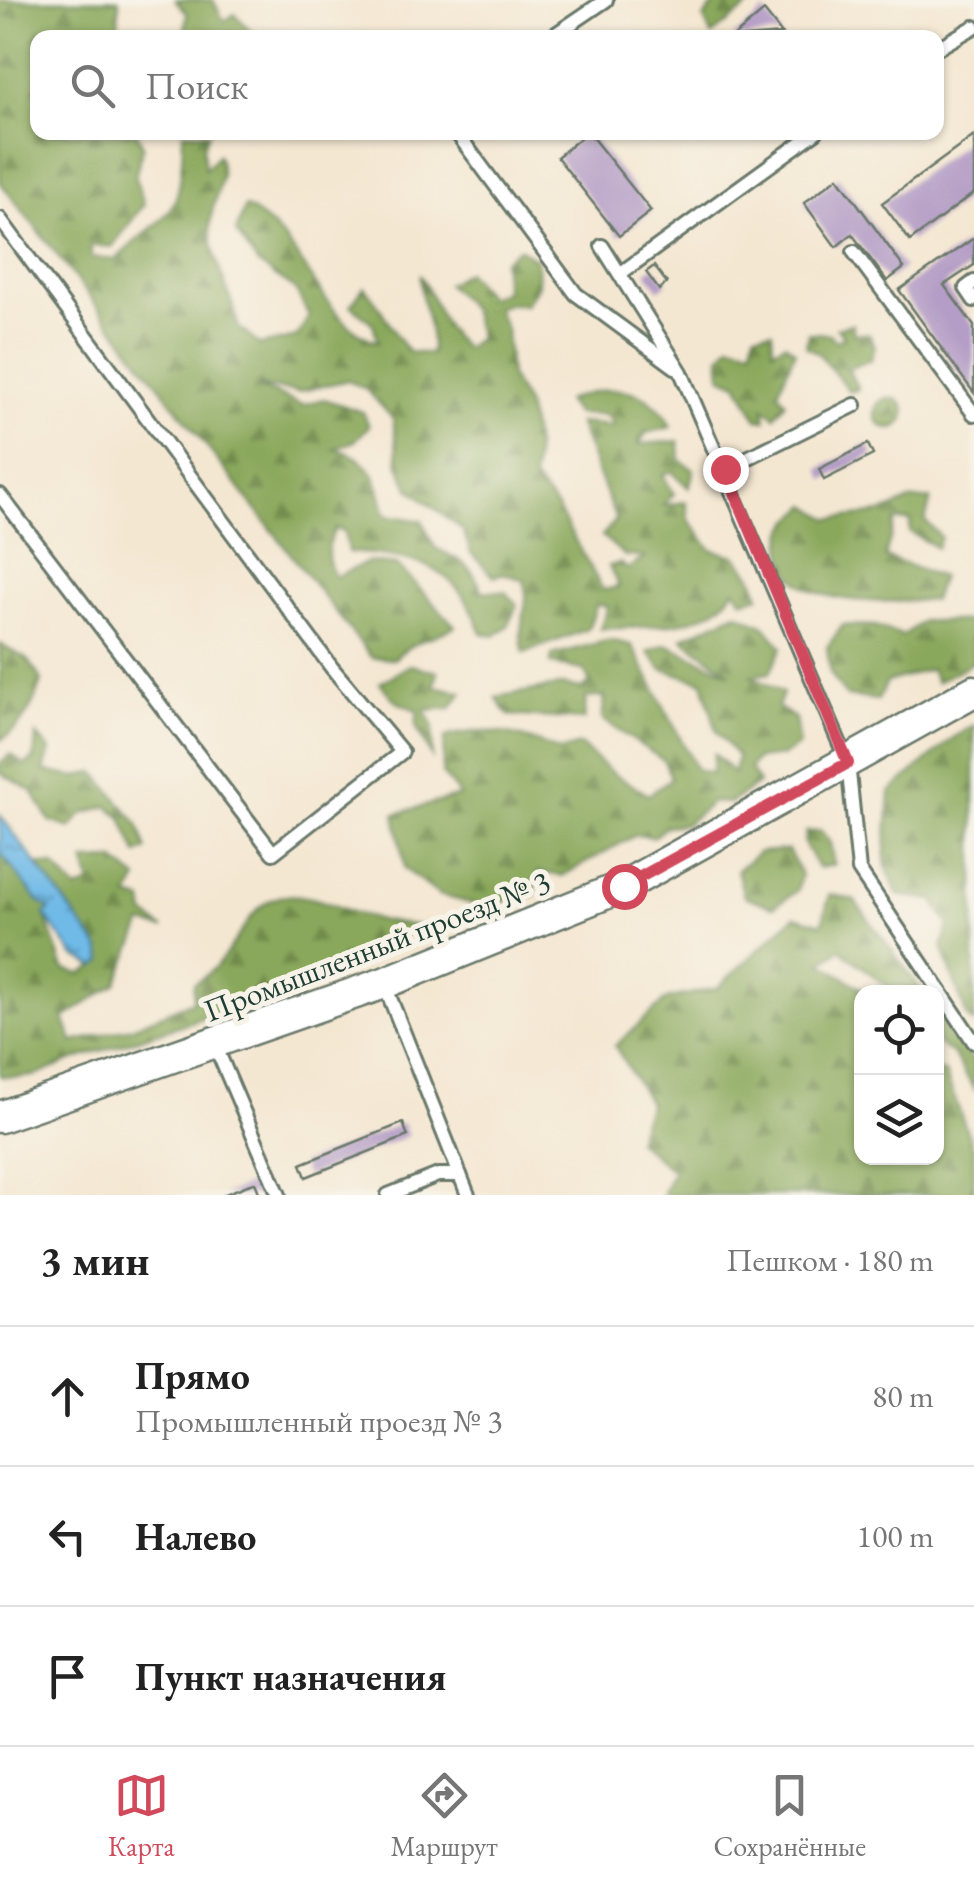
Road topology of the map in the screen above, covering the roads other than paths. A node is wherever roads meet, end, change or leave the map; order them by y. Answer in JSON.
{"nodes":[{"id":1,"x":606,"y":0,"type":"edge"},
{"id":2,"x":974,"y":28,"type":"edge"},
{"id":3,"x":562,"y":30,"type":"edge"},
{"id":4,"x":944,"y":44,"type":"edge"},
{"id":5,"x":462,"y":140,"type":"edge"},
{"id":6,"x":805,"y":140,"type":"edge"},
{"id":7,"x":0,"y":219,"type":"edge"},
{"id":8,"x":602,"y":246,"type":"dead end"},
{"id":9,"x":854,"y":252,"type":"dead end"},
{"id":10,"x":621,"y":274,"type":"junction"},
{"id":11,"x":974,"y":282,"type":"edge"},
{"id":12,"x":974,"y":300,"type":"edge"},
{"id":13,"x":682,"y":372,"type":"junction"},
{"id":14,"x":854,"y":405,"type":"dead end"},
{"id":15,"x":974,"y":414,"type":"edge"},
{"id":16,"x":725,"y":469,"type":"junction"},
{"id":17,"x":0,"y":495,"type":"edge"},
{"id":18,"x":974,"y":691,"type":"edge"},
{"id":19,"x":848,"y":763,"type":"junction"},
{"id":20,"x":384,"y":983,"type":"junction"},
{"id":21,"x":974,"y":1042,"type":"edge"},
{"id":22,"x":215,"y":1045,"type":"junction"},
{"id":23,"x":0,"y":1117,"type":"edge"},
{"id":24,"x":460,"y":1175,"type":"junction"},
{"id":25,"x":279,"y":1195,"type":"edge"},
{"id":26,"x":388,"y":1195,"type":"edge"},
{"id":27,"x":468,"y":1195,"type":"edge"}],
"edges":[{"from":1,"to":3,"type":"lane"},
{"from":2,"to":4,"type":"lane"},
{"from":5,"to":13,"type":"lane"},
{"from":6,"to":10,"type":"lane"},
{"from":7,"to":17,"type":"lane"},
{"from":8,"to":10,"type":"lane"},
{"from":9,"to":15,"type":"lane"},
{"from":10,"to":13,"type":"lane"},
{"from":11,"to":12,"type":"lane"},
{"from":13,"to":16,"type":"lane"},
{"from":14,"to":16,"type":"lane"},
{"from":16,"to":19,"type":"lane"},
{"from":18,"to":19,"type":"street","name":"Промышленный проезд № 3"},
{"from":19,"to":20,"type":"street","name":"Промышленный проезд № 3"},
{"from":19,"to":21,"type":"lane"},
{"from":20,"to":22,"type":"street","name":"Промышленный проезд № 3"},
{"from":20,"to":24,"type":"lane"},
{"from":22,"to":23,"type":"street","name":"Промышленный проезд № 3"},
{"from":22,"to":25,"type":"lane"},
{"from":24,"to":26,"type":"lane"},
{"from":24,"to":27,"type":"lane"}]}
